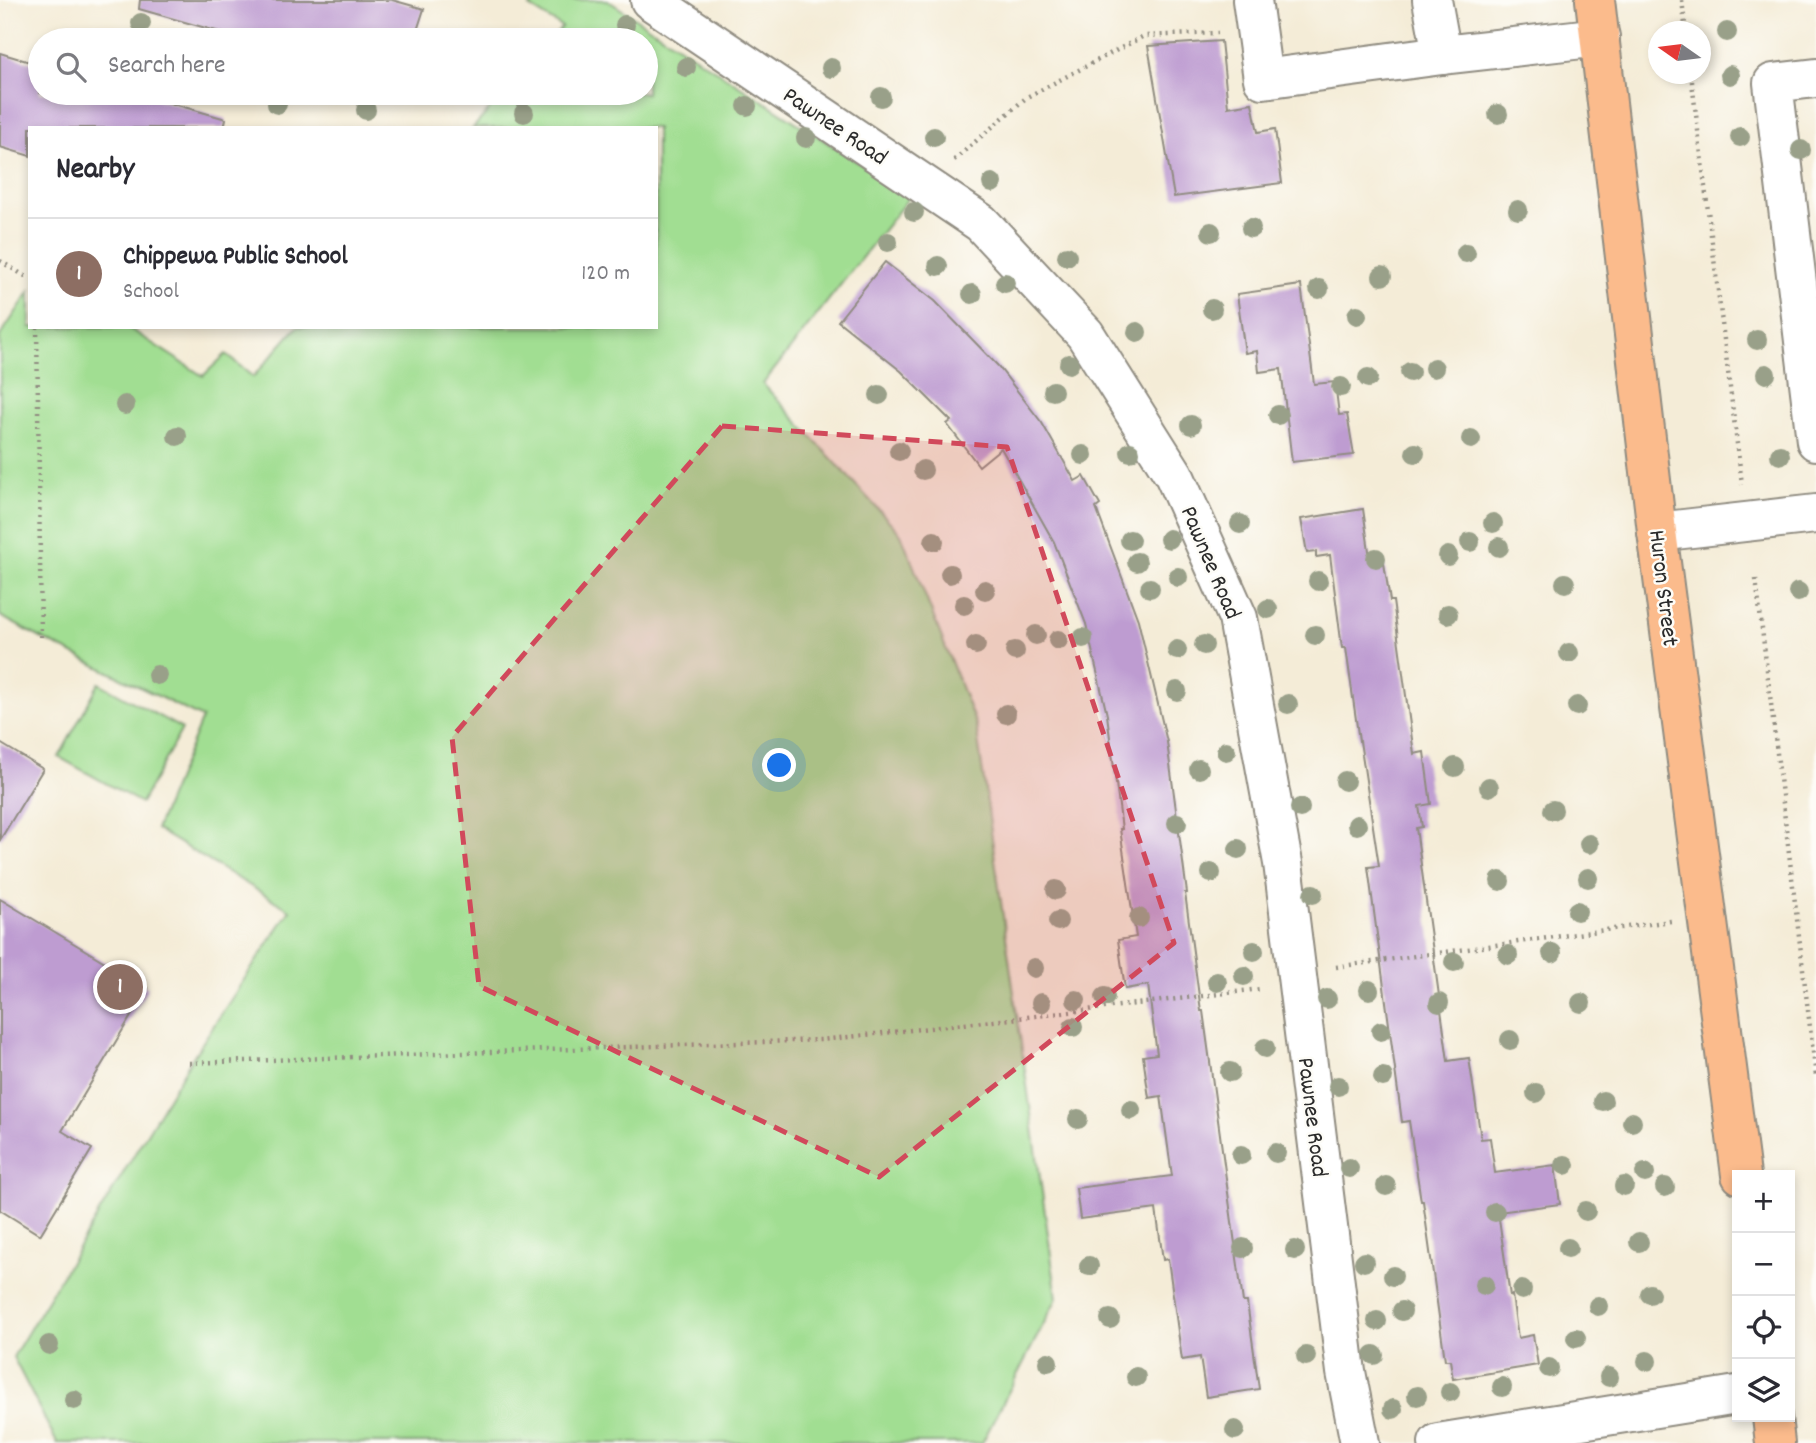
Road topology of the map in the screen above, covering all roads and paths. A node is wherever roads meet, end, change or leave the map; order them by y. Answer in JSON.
{"nodes":[{"id":1,"x":650,"y":0,"type":"edge"},
{"id":2,"x":1252,"y":0,"type":"edge"},
{"id":3,"x":1432,"y":0,"type":"edge"},
{"id":4,"x":1595,"y":0,"type":"edge"},
{"id":5,"x":1682,"y":0,"type":"edge"},
{"id":6,"x":1685,"y":21,"type":"edge"},
{"id":7,"x":1228,"y":33,"type":"dead end"},
{"id":8,"x":1600,"y":37,"type":"junction"},
{"id":9,"x":1441,"y":55,"type":"junction"},
{"id":10,"x":1816,"y":78,"type":"edge"},
{"id":11,"x":1692,"y":84,"type":"edge"},
{"id":12,"x":950,"y":163,"type":"dead end"},
{"id":13,"x":0,"y":261,"type":"edge"},
{"id":14,"x":28,"y":278,"type":"edge"},
{"id":15,"x":37,"y":329,"type":"edge"},
{"id":16,"x":1816,"y":441,"type":"edge"},
{"id":17,"x":1742,"y":485,"type":"dead end"},
{"id":18,"x":1816,"y":514,"type":"edge"},
{"id":19,"x":1657,"y":533,"type":"junction"},
{"id":20,"x":1756,"y":579,"type":"dead end"},
{"id":21,"x":41,"y":638,"type":"dead end"},
{"id":22,"x":1675,"y":920,"type":"dead end"},
{"id":23,"x":1324,"y":969,"type":"dead end"},
{"id":24,"x":1261,"y":989,"type":"dead end"},
{"id":25,"x":189,"y":1063,"type":"dead end"},
{"id":26,"x":1816,"y":1077,"type":"edge"},
{"id":27,"x":1740,"y":1170,"type":"edge"},
{"id":28,"x":1732,"y":1396,"type":"edge"},
{"id":29,"x":1773,"y":1422,"type":"edge"},
{"id":30,"x":1360,"y":1443,"type":"edge"},
{"id":31,"x":1438,"y":1443,"type":"edge"},
{"id":32,"x":1775,"y":1443,"type":"edge"}],
"edges":[{"from":1,"to":30,"type":"street","name":"Pawnee Road"},
{"from":2,"to":9,"type":"street"},
{"from":3,"to":9,"type":"street"},
{"from":4,"to":8,"type":"main road","name":"Huron Street"},
{"from":5,"to":6,"type":"path"},
{"from":7,"to":12,"type":"path"},
{"from":8,"to":9,"type":"street"},
{"from":8,"to":19,"type":"main road","name":"Huron Street"},
{"from":10,"to":16,"type":"street"},
{"from":11,"to":17,"type":"path"},
{"from":13,"to":14,"type":"path"},
{"from":15,"to":21,"type":"path"},
{"from":18,"to":19,"type":"street"},
{"from":19,"to":27,"type":"main road","name":"Huron Street"},
{"from":20,"to":26,"type":"path"},
{"from":22,"to":23,"type":"path"},
{"from":24,"to":25,"type":"path"},
{"from":28,"to":31,"type":"street"},
{"from":29,"to":32,"type":"main road"}]}
